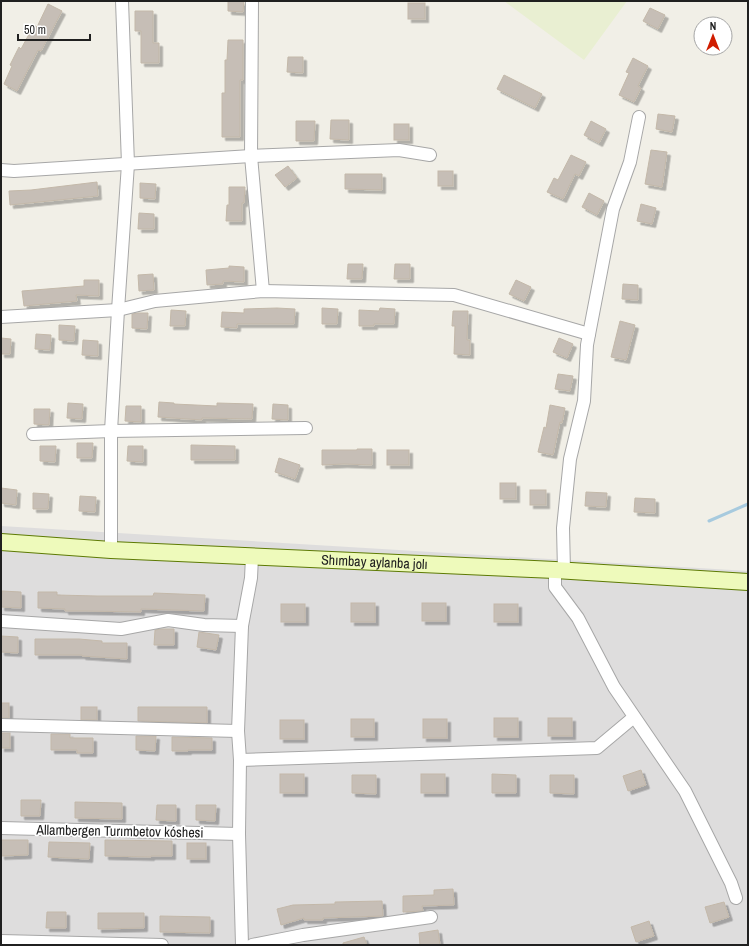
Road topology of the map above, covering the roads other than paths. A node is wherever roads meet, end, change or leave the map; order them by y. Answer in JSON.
{"nodes":[{"id":1,"x":122,"y":1,"type":"edge"},
{"id":2,"x":252,"y":1,"type":"edge"},
{"id":3,"x":639,"y":117,"type":"dead end"},
{"id":4,"x":430,"y":155,"type":"dead end"},
{"id":5,"x":251,"y":156,"type":"junction"},
{"id":6,"x":128,"y":164,"type":"junction"},
{"id":7,"x":1,"y":170,"type":"edge"},
{"id":8,"x":263,"y":291,"type":"junction"},
{"id":9,"x":118,"y":310,"type":"junction"},
{"id":10,"x":1,"y":316,"type":"edge"},
{"id":11,"x":589,"y":334,"type":"junction"},
{"id":12,"x":306,"y":428,"type":"dead end"},
{"id":13,"x":111,"y":431,"type":"junction"},
{"id":14,"x":33,"y":434,"type":"dead end"},
{"id":15,"x":1,"y":542,"type":"edge"},
{"id":16,"x":111,"y":550,"type":"junction"},
{"id":17,"x":252,"y":557,"type":"junction"},
{"id":18,"x":559,"y":571,"type":"junction"},
{"id":19,"x":748,"y":582,"type":"edge"},
{"id":20,"x":1,"y":621,"type":"edge"},
{"id":21,"x":242,"y":626,"type":"junction"},
{"id":22,"x":634,"y":717,"type":"junction"},
{"id":23,"x":1,"y":725,"type":"edge"},
{"id":24,"x":238,"y":730,"type":"junction"},
{"id":25,"x":240,"y":760,"type":"junction"},
{"id":26,"x":1,"y":828,"type":"edge"},
{"id":27,"x":238,"y":834,"type":"junction"},
{"id":28,"x":736,"y":898,"type":"dead end"},
{"id":29,"x":431,"y":917,"type":"dead end"},
{"id":30,"x":1,"y":941,"type":"edge"},
{"id":31,"x":162,"y":945,"type":"edge"},
{"id":32,"x":242,"y":945,"type":"edge"},
{"id":33,"x":252,"y":945,"type":"edge"}],
"edges":[{"from":1,"to":6,"type":"street"},
{"from":2,"to":5,"type":"street"},
{"from":3,"to":11,"type":"street"},
{"from":4,"to":5,"type":"street"},
{"from":5,"to":6,"type":"street"},
{"from":5,"to":8,"type":"street"},
{"from":6,"to":7,"type":"street"},
{"from":6,"to":9,"type":"street"},
{"from":8,"to":9,"type":"street"},
{"from":8,"to":11,"type":"street"},
{"from":9,"to":10,"type":"street"},
{"from":9,"to":13,"type":"street"},
{"from":11,"to":18,"type":"street"},
{"from":12,"to":13,"type":"street"},
{"from":13,"to":14,"type":"street"},
{"from":13,"to":16,"type":"street"},
{"from":15,"to":16,"type":"main road","name":"Shımbay aylanba jolı"},
{"from":16,"to":17,"type":"main road","name":"Shımbay aylanba jolı"},
{"from":17,"to":18,"type":"main road","name":"Shımbay aylanba jolı"},
{"from":17,"to":21,"type":"street"},
{"from":18,"to":19,"type":"main road","name":"Shımbay aylanba jolı"},
{"from":18,"to":22,"type":"street"},
{"from":20,"to":21,"type":"street"},
{"from":21,"to":24,"type":"street"},
{"from":22,"to":25,"type":"street"},
{"from":22,"to":28,"type":"street"},
{"from":23,"to":24,"type":"street"},
{"from":24,"to":25,"type":"street"},
{"from":25,"to":27,"type":"street"},
{"from":26,"to":27,"type":"street","name":"Allambergen Turımbetov kóshesi"},
{"from":27,"to":32,"type":"street"},
{"from":29,"to":33,"type":"street"},
{"from":30,"to":31,"type":"street"}]}
